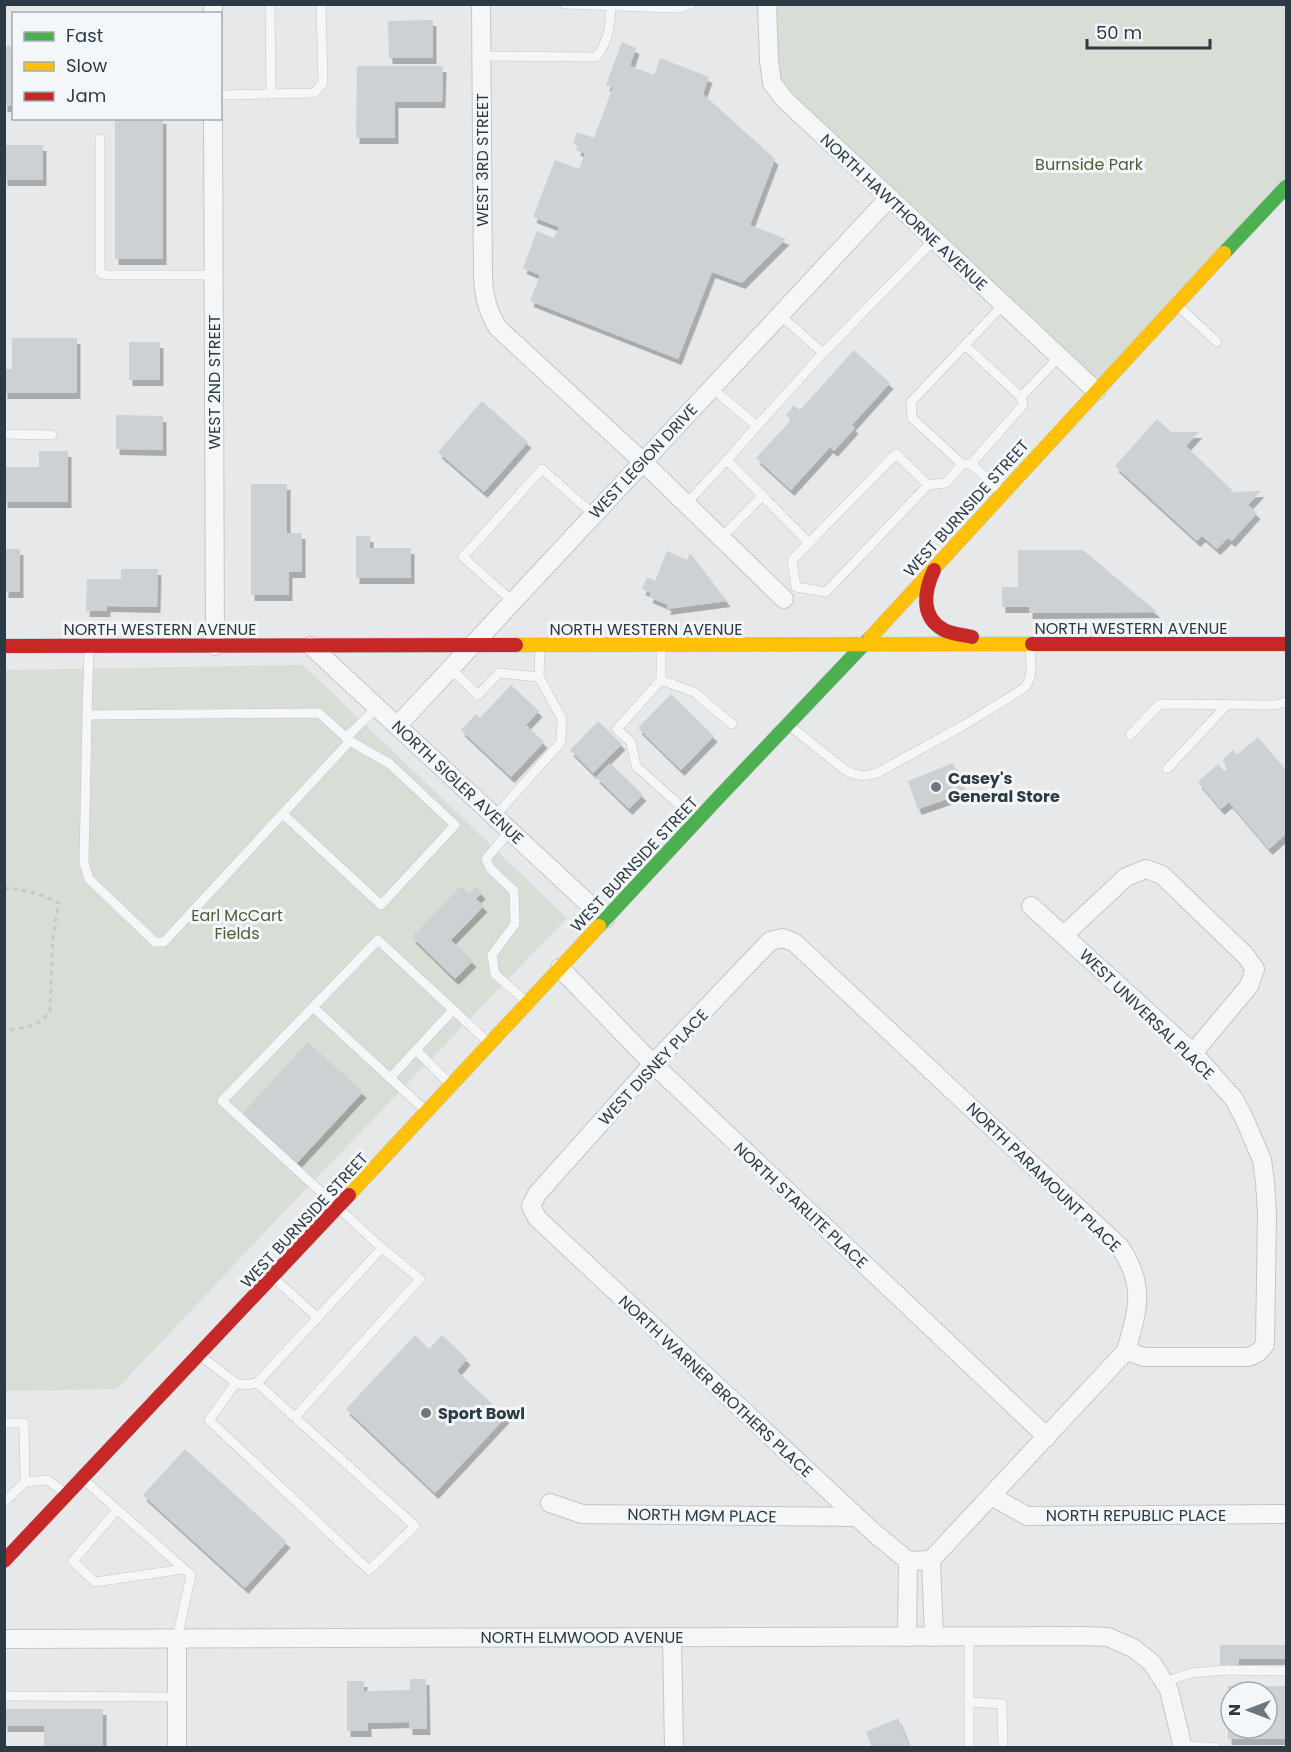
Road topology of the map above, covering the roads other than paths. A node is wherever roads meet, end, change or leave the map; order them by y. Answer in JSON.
{"nodes":[{"id":1,"x":270,"y":4,"type":"edge"},
{"id":2,"x":321,"y":4,"type":"edge"},
{"id":3,"x":482,"y":4,"type":"edge"},
{"id":4,"x":565,"y":4,"type":"edge"},
{"id":5,"x":691,"y":4,"type":"edge"},
{"id":6,"x":767,"y":4,"type":"edge"},
{"id":7,"x":611,"y":6,"type":"junction"},
{"id":8,"x":482,"y":56,"type":"junction"},
{"id":9,"x":222,"y":94,"type":"edge"},
{"id":10,"x":271,"y":94,"type":"junction"},
{"id":11,"x":213,"y":120,"type":"edge"},
{"id":12,"x":100,"y":138,"type":"dead end"},
{"id":13,"x":1287,"y":187,"type":"edge"},
{"id":14,"x":889,"y":198,"type":"junction"},
{"id":15,"x":934,"y":240,"type":"junction"},
{"id":16,"x":213,"y":275,"type":"junction"},
{"id":17,"x":1003,"y":305,"type":"junction"},
{"id":18,"x":1176,"y":305,"type":"junction"},
{"id":19,"x":780,"y":315,"type":"junction"},
{"id":20,"x":1217,"y":342,"type":"dead end"},
{"id":21,"x":964,"y":345,"type":"junction"},
{"id":22,"x":823,"y":353,"type":"junction"},
{"id":23,"x":1059,"y":357,"type":"junction"},
{"id":24,"x":711,"y":388,"type":"junction"},
{"id":25,"x":1096,"y":391,"type":"junction"},
{"id":26,"x":1021,"y":397,"type":"junction"},
{"id":27,"x":757,"y":426,"type":"junction"},
{"id":28,"x":4,"y":434,"type":"edge"},
{"id":29,"x":52,"y":435,"type":"dead end"},
{"id":30,"x":727,"y":460,"type":"junction"},
{"id":31,"x":642,"y":461,"type":"junction"},
{"id":32,"x":966,"y":464,"type":"junction"},
{"id":33,"x":928,"y":485,"type":"junction"},
{"id":34,"x":1003,"y":492,"type":"junction"},
{"id":35,"x":762,"y":495,"type":"junction"},
{"id":36,"x":686,"y":504,"type":"junction"},
{"id":37,"x":593,"y":514,"type":"junction"},
{"id":38,"x":721,"y":538,"type":"junction"},
{"id":39,"x":809,"y":543,"type":"junction"},
{"id":40,"x":940,"y":561,"type":"junction"},
{"id":41,"x":790,"y":593,"type":"junction"},
{"id":42,"x":512,"y":601,"type":"junction"},
{"id":43,"x":1287,"y":644,"type":"edge"},
{"id":44,"x":471,"y":645,"type":"junction"},
{"id":45,"x":540,"y":645,"type":"junction"},
{"id":46,"x":661,"y":645,"type":"junction"},
{"id":47,"x":864,"y":645,"type":"junction"},
{"id":48,"x":1008,"y":645,"type":"junction"},
{"id":49,"x":1030,"y":645,"type":"junction"},
{"id":50,"x":4,"y":646,"type":"edge"},
{"id":51,"x":89,"y":646,"type":"junction"},
{"id":52,"x":215,"y":646,"type":"junction"},
{"id":53,"x":311,"y":646,"type":"junction"},
{"id":54,"x":450,"y":668,"type":"junction"},
{"id":55,"x":539,"y":677,"type":"junction"},
{"id":56,"x":661,"y":680,"type":"junction"},
{"id":57,"x":1287,"y":702,"type":"edge"},
{"id":58,"x":1227,"y":705,"type":"junction"},
{"id":59,"x":377,"y":707,"type":"junction"},
{"id":60,"x":87,"y":715,"type":"junction"},
{"id":61,"x":732,"y":724,"type":"dead end"},
{"id":62,"x":788,"y":725,"type":"junction"},
{"id":63,"x":397,"y":726,"type":"junction"},
{"id":64,"x":1130,"y":735,"type":"dead end"},
{"id":65,"x":348,"y":740,"type":"junction"},
{"id":66,"x":1167,"y":769,"type":"dead end"},
{"id":67,"x":283,"y":814,"type":"junction"},
{"id":68,"x":495,"y":816,"type":"junction"},
{"id":69,"x":697,"y":820,"type":"junction"},
{"id":70,"x":510,"y":831,"type":"junction"},
{"id":71,"x":1031,"y":906,"type":"dead end"},
{"id":72,"x":605,"y":919,"type":"junction"},
{"id":73,"x":1064,"y":935,"type":"junction"},
{"id":74,"x":783,"y":938,"type":"joint"},
{"id":75,"x":560,"y":968,"type":"junction"},
{"id":76,"x":528,"y":1003,"type":"junction"},
{"id":77,"x":313,"y":1007,"type":"junction"},
{"id":78,"x":453,"y":1010,"type":"junction"},
{"id":79,"x":490,"y":1044,"type":"junction"},
{"id":80,"x":416,"y":1050,"type":"junction"},
{"id":81,"x":1193,"y":1053,"type":"junction"},
{"id":82,"x":653,"y":1064,"type":"junction"},
{"id":83,"x":390,"y":1078,"type":"junction"},
{"id":84,"x":451,"y":1085,"type":"junction"},
{"id":85,"x":427,"y":1112,"type":"junction"},
{"id":86,"x":531,"y":1206,"type":"joint"},
{"id":87,"x":337,"y":1208,"type":"junction"},
{"id":88,"x":382,"y":1248,"type":"junction"},
{"id":89,"x":273,"y":1277,"type":"junction"},
{"id":90,"x":318,"y":1318,"type":"junction"},
{"id":91,"x":1126,"y":1351,"type":"junction"},
{"id":92,"x":200,"y":1355,"type":"junction"},
{"id":93,"x":236,"y":1383,"type":"junction"},
{"id":94,"x":257,"y":1383,"type":"junction"},
{"id":95,"x":295,"y":1418,"type":"junction"},
{"id":96,"x":4,"y":1423,"type":"edge"},
{"id":97,"x":1047,"y":1437,"type":"junction"},
{"id":98,"x":82,"y":1479,"type":"junction"},
{"id":99,"x":25,"y":1482,"type":"junction"},
{"id":100,"x":68,"y":1494,"type":"junction"},
{"id":101,"x":991,"y":1496,"type":"junction"},
{"id":102,"x":4,"y":1502,"type":"edge"},
{"id":103,"x":550,"y":1503,"type":"dead end"},
{"id":104,"x":117,"y":1510,"type":"junction"},
{"id":105,"x":1287,"y":1514,"type":"edge"},
{"id":106,"x":856,"y":1517,"type":"junction"},
{"id":107,"x":931,"y":1560,"type":"junction"},
{"id":108,"x":4,"y":1561,"type":"edge"},
{"id":109,"x":908,"y":1561,"type":"junction"},
{"id":110,"x":184,"y":1569,"type":"junction"},
{"id":111,"x":672,"y":1637,"type":"junction"},
{"id":112,"x":907,"y":1637,"type":"junction"},
{"id":113,"x":934,"y":1637,"type":"junction"},
{"id":114,"x":969,"y":1637,"type":"junction"},
{"id":115,"x":4,"y":1639,"type":"edge"},
{"id":116,"x":177,"y":1639,"type":"junction"},
{"id":117,"x":1287,"y":1671,"type":"edge"},
{"id":118,"x":1164,"y":1682,"type":"junction"},
{"id":119,"x":4,"y":1696,"type":"edge"},
{"id":120,"x":177,"y":1697,"type":"junction"},
{"id":121,"x":969,"y":1702,"type":"junction"},
{"id":122,"x":1183,"y":1746,"type":"edge"},
{"id":123,"x":177,"y":1748,"type":"edge"},
{"id":124,"x":674,"y":1748,"type":"edge"},
{"id":125,"x":969,"y":1748,"type":"edge"},
{"id":126,"x":1003,"y":1748,"type":"edge"},
{"id":127,"x":1216,"y":1748,"type":"edge"}],
"edges":[{"from":1,"to":10,"type":"lane"},
{"from":2,"to":10,"type":"lane"},
{"from":3,"to":8,"type":"street","name":"WEST 3RD STREET"},
{"from":4,"to":7,"type":"lane"},
{"from":5,"to":7,"type":"lane"},
{"from":6,"to":14,"type":"street","name":"NORTH HAWTHORNE AVENUE"},
{"from":7,"to":8,"type":"lane"},
{"from":8,"to":31,"type":"street","name":"WEST 3RD STREET"},
{"from":9,"to":10,"type":"lane"},
{"from":11,"to":16,"type":"street","name":"WEST 2ND STREET"},
{"from":12,"to":16,"type":"lane"},
{"from":13,"to":18,"type":"main road","name":"WEST BURNSIDE STREET"},
{"from":14,"to":15,"type":"street","name":"NORTH HAWTHORNE AVENUE"},
{"from":14,"to":19,"type":"street","name":"WEST LEGION DRIVE"},
{"from":15,"to":17,"type":"street","name":"NORTH HAWTHORNE AVENUE"},
{"from":15,"to":22,"type":"lane"},
{"from":16,"to":52,"type":"street","name":"WEST 2ND STREET"},
{"from":17,"to":21,"type":"lane"},
{"from":17,"to":23,"type":"street","name":"NORTH HAWTHORNE AVENUE"},
{"from":18,"to":20,"type":"lane"},
{"from":18,"to":25,"type":"main road","name":"WEST BURNSIDE STREET"},
{"from":19,"to":22,"type":"lane"},
{"from":19,"to":24,"type":"street","name":"WEST LEGION DRIVE"},
{"from":21,"to":26,"type":"lane"},
{"from":21,"to":32,"type":"lane"},
{"from":22,"to":27,"type":"lane"},
{"from":23,"to":25,"type":"street","name":"NORTH HAWTHORNE AVENUE"},
{"from":23,"to":26,"type":"lane"},
{"from":24,"to":27,"type":"lane"},
{"from":24,"to":31,"type":"street","name":"WEST LEGION DRIVE"},
{"from":25,"to":34,"type":"main road","name":"WEST BURNSIDE STREET"},
{"from":26,"to":32,"type":"lane"},
{"from":27,"to":30,"type":"lane"},
{"from":28,"to":29,"type":"lane"},
{"from":30,"to":35,"type":"lane"},
{"from":30,"to":36,"type":"lane"},
{"from":31,"to":36,"type":"street"},
{"from":31,"to":37,"type":"street","name":"WEST LEGION DRIVE"},
{"from":32,"to":33,"type":"lane"},
{"from":32,"to":34,"type":"lane"},
{"from":33,"to":39,"type":"lane"},
{"from":33,"to":41,"type":"lane"},
{"from":34,"to":40,"type":"main road","name":"WEST BURNSIDE STREET"},
{"from":35,"to":38,"type":"lane"},
{"from":35,"to":39,"type":"lane"},
{"from":36,"to":38,"type":"street"},
{"from":37,"to":42,"type":"street","name":"WEST LEGION DRIVE"},
{"from":37,"to":42,"type":"lane"},
{"from":38,"to":41,"type":"street"},
{"from":39,"to":41,"type":"lane"},
{"from":40,"to":47,"type":"main road","name":"WEST BURNSIDE STREET"},
{"from":40,"to":48,"type":"main road"},
{"from":42,"to":44,"type":"street","name":"WEST LEGION DRIVE"},
{"from":43,"to":49,"type":"main road","name":"NORTH WESTERN AVENUE"},
{"from":44,"to":45,"type":"main road","name":"NORTH WESTERN AVENUE"},
{"from":44,"to":53,"type":"main road","name":"NORTH WESTERN AVENUE"},
{"from":44,"to":54,"type":"street","name":"WEST LEGION DRIVE"},
{"from":45,"to":46,"type":"main road","name":"NORTH WESTERN AVENUE"},
{"from":45,"to":55,"type":"lane"},
{"from":46,"to":47,"type":"main road","name":"NORTH WESTERN AVENUE"},
{"from":46,"to":56,"type":"lane"},
{"from":47,"to":48,"type":"main road","name":"NORTH WESTERN AVENUE"},
{"from":47,"to":62,"type":"main road","name":"WEST BURNSIDE STREET"},
{"from":48,"to":49,"type":"main road","name":"NORTH WESTERN AVENUE"},
{"from":49,"to":62,"type":"lane"},
{"from":50,"to":51,"type":"main road","name":"NORTH WESTERN AVENUE"},
{"from":51,"to":52,"type":"main road","name":"NORTH WESTERN AVENUE"},
{"from":51,"to":60,"type":"lane"},
{"from":52,"to":53,"type":"main road","name":"NORTH WESTERN AVENUE"},
{"from":53,"to":59,"type":"street","name":"NORTH SIGLER AVENUE"},
{"from":54,"to":55,"type":"lane"},
{"from":54,"to":63,"type":"street","name":"WEST LEGION DRIVE"},
{"from":55,"to":68,"type":"lane"},
{"from":56,"to":61,"type":"lane"},
{"from":56,"to":69,"type":"lane"},
{"from":57,"to":58,"type":"lane"},
{"from":58,"to":64,"type":"lane"},
{"from":58,"to":66,"type":"lane"},
{"from":59,"to":63,"type":"street","name":"NORTH SIGLER AVENUE"},
{"from":59,"to":65,"type":"lane"},
{"from":60,"to":65,"type":"lane"},
{"from":60,"to":67,"type":"lane"},
{"from":62,"to":69,"type":"main road","name":"WEST BURNSIDE STREET"},
{"from":63,"to":68,"type":"street","name":"NORTH SIGLER AVENUE"},
{"from":65,"to":67,"type":"lane"},
{"from":65,"to":67,"type":"lane"},
{"from":68,"to":70,"type":"street","name":"NORTH SIGLER AVENUE"},
{"from":69,"to":72,"type":"main road","name":"WEST BURNSIDE STREET"},
{"from":70,"to":72,"type":"street","name":"NORTH SIGLER AVENUE"},
{"from":70,"to":76,"type":"lane"},
{"from":71,"to":73,"type":"street","name":"WEST UNIVERSAL PLACE"},
{"from":72,"to":75,"type":"main road","name":"WEST BURNSIDE STREET"},
{"from":73,"to":81,"type":"street","name":"WEST UNIVERSAL PLACE"},
{"from":73,"to":81,"type":"street"},
{"from":74,"to":82,"type":"street","name":"WEST DISNEY PLACE"},
{"from":74,"to":91,"type":"street","name":"NORTH PARAMOUNT PLACE"},
{"from":75,"to":76,"type":"main road","name":"WEST BURNSIDE STREET"},
{"from":75,"to":82,"type":"street","name":"NORTH STARLITE PLACE"},
{"from":76,"to":79,"type":"main road","name":"WEST BURNSIDE STREET"},
{"from":77,"to":78,"type":"lane"},
{"from":77,"to":83,"type":"lane"},
{"from":77,"to":87,"type":"lane"},
{"from":78,"to":79,"type":"lane"},
{"from":78,"to":80,"type":"lane"},
{"from":79,"to":84,"type":"main road","name":"WEST BURNSIDE STREET"},
{"from":80,"to":83,"type":"lane"},
{"from":80,"to":84,"type":"lane"},
{"from":81,"to":91,"type":"street","name":"WEST UNIVERSAL PLACE"},
{"from":82,"to":86,"type":"street","name":"WEST DISNEY PLACE"},
{"from":82,"to":97,"type":"street","name":"NORTH STARLITE PLACE"},
{"from":83,"to":85,"type":"lane"},
{"from":84,"to":85,"type":"main road","name":"WEST BURNSIDE STREET"},
{"from":85,"to":87,"type":"main road","name":"WEST BURNSIDE STREET"},
{"from":86,"to":106,"type":"street","name":"NORTH WARNER BROTHERS PLACE"},
{"from":87,"to":88,"type":"lane"},
{"from":87,"to":89,"type":"main road","name":"WEST BURNSIDE STREET"},
{"from":88,"to":90,"type":"lane"},
{"from":88,"to":95,"type":"lane"},
{"from":89,"to":90,"type":"lane"},
{"from":89,"to":92,"type":"main road","name":"WEST BURNSIDE STREET"},
{"from":90,"to":94,"type":"lane"},
{"from":91,"to":97,"type":"street","name":"NORTH PARAMOUNT PLACE"},
{"from":92,"to":93,"type":"lane"},
{"from":92,"to":98,"type":"main road","name":"WEST BURNSIDE STREET"},
{"from":93,"to":94,"type":"lane"},
{"from":93,"to":95,"type":"lane"},
{"from":94,"to":95,"type":"lane"},
{"from":96,"to":99,"type":"lane"},
{"from":97,"to":101,"type":"street","name":"NORTH PARAMOUNT PLACE"},
{"from":98,"to":100,"type":"main road","name":"WEST BURNSIDE STREET"},
{"from":98,"to":104,"type":"lane"},
{"from":99,"to":100,"type":"lane"},
{"from":99,"to":102,"type":"lane"},
{"from":100,"to":108,"type":"main road","name":"WEST BURNSIDE STREET"},
{"from":101,"to":105,"type":"street","name":"NORTH REPUBLIC PLACE"},
{"from":101,"to":107,"type":"street","name":"NORTH PARAMOUNT PLACE"},
{"from":103,"to":106,"type":"street","name":"NORTH MGM PLACE"},
{"from":104,"to":110,"type":"lane"},
{"from":104,"to":110,"type":"lane"},
{"from":106,"to":109,"type":"street","name":"NORTH WARNER BROTHERS PLACE"},
{"from":107,"to":109,"type":"street"},
{"from":107,"to":113,"type":"street"},
{"from":109,"to":112,"type":"street"},
{"from":110,"to":116,"type":"lane"},
{"from":111,"to":112,"type":"street","name":"NORTH ELMWOOD AVENUE"},
{"from":111,"to":116,"type":"street","name":"NORTH ELMWOOD AVENUE"},
{"from":111,"to":124,"type":"street"},
{"from":112,"to":113,"type":"street","name":"NORTH ELMWOOD AVENUE"},
{"from":113,"to":114,"type":"street","name":"NORTH ELMWOOD AVENUE"},
{"from":114,"to":118,"type":"street","name":"NORTH ELMWOOD AVENUE"},
{"from":114,"to":121,"type":"lane"},
{"from":115,"to":116,"type":"street","name":"NORTH ELMWOOD AVENUE"},
{"from":116,"to":120,"type":"street"},
{"from":117,"to":118,"type":"lane"},
{"from":118,"to":122,"type":"street"},
{"from":119,"to":120,"type":"lane"},
{"from":120,"to":123,"type":"street"},
{"from":121,"to":125,"type":"lane"},
{"from":121,"to":126,"type":"lane"},
{"from":122,"to":127,"type":"lane"}]}
